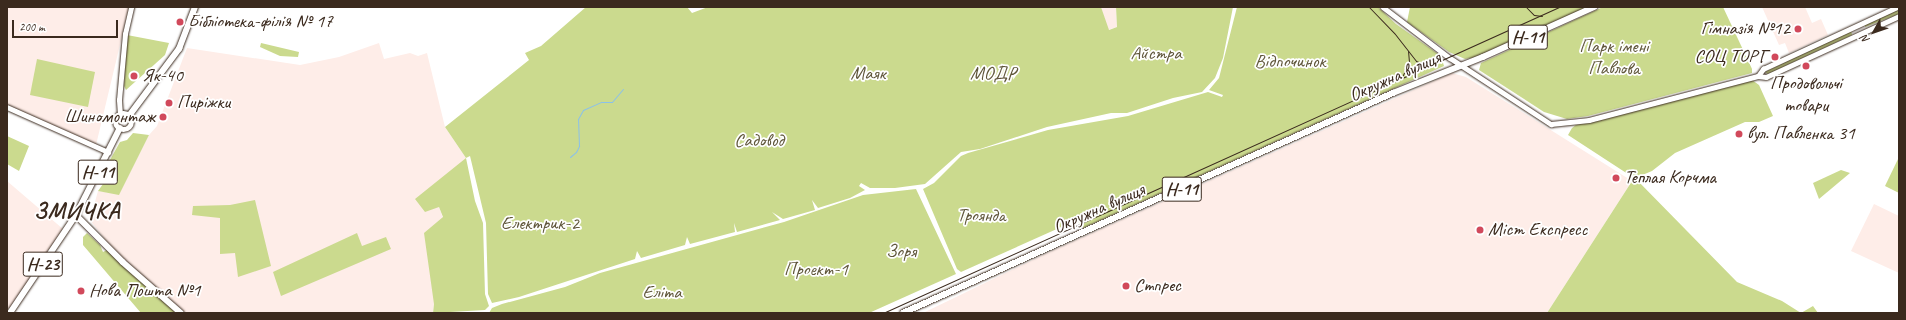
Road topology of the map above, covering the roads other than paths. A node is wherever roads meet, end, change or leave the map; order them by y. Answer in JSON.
{"nodes":[{"id":1,"x":131,"y":7,"type":"edge"},
{"id":2,"x":195,"y":7,"type":"edge"},
{"id":3,"x":1383,"y":7,"type":"edge"},
{"id":4,"x":1594,"y":7,"type":"edge"},
{"id":5,"x":1897,"y":7,"type":"edge"},
{"id":6,"x":1899,"y":16,"type":"edge"},
{"id":7,"x":1460,"y":65,"type":"junction"},
{"id":8,"x":1758,"y":76,"type":"junction"},
{"id":9,"x":7,"y":107,"type":"edge"},
{"id":10,"x":120,"y":115,"type":"junction"},
{"id":11,"x":129,"y":116,"type":"junction"},
{"id":12,"x":120,"y":128,"type":"junction"},
{"id":13,"x":108,"y":152,"type":"junction"},
{"id":14,"x":76,"y":215,"type":"junction"},
{"id":15,"x":10,"y":313,"type":"edge"},
{"id":16,"x":181,"y":313,"type":"edge"},
{"id":17,"x":903,"y":313,"type":"edge"}],
"edges":[{"from":1,"to":10,"type":"street"},
{"from":2,"to":11,"type":"main road","number":"Н-11"},
{"from":3,"to":7,"type":"street"},
{"from":4,"to":7,"type":"main road","number":"Н-11"},
{"from":5,"to":8,"type":"street"},
{"from":6,"to":8,"type":"street"},
{"from":7,"to":8,"type":"street"},
{"from":7,"to":17,"type":"main road","name":"Окружна вулиця","number":"Н-11"},
{"from":9,"to":13,"type":"street"},
{"from":10,"to":11,"type":"main road"},
{"from":10,"to":12,"type":"main road","number":"Н-11"},
{"from":11,"to":12,"type":"main road","number":"Н-11"},
{"from":12,"to":13,"type":"main road","number":"Н-11"},
{"from":13,"to":14,"type":"main road","number":"Н-11"},
{"from":14,"to":15,"type":"main road","number":"Н-23"},
{"from":14,"to":16,"type":"main road","number":"Н-11"}]}
